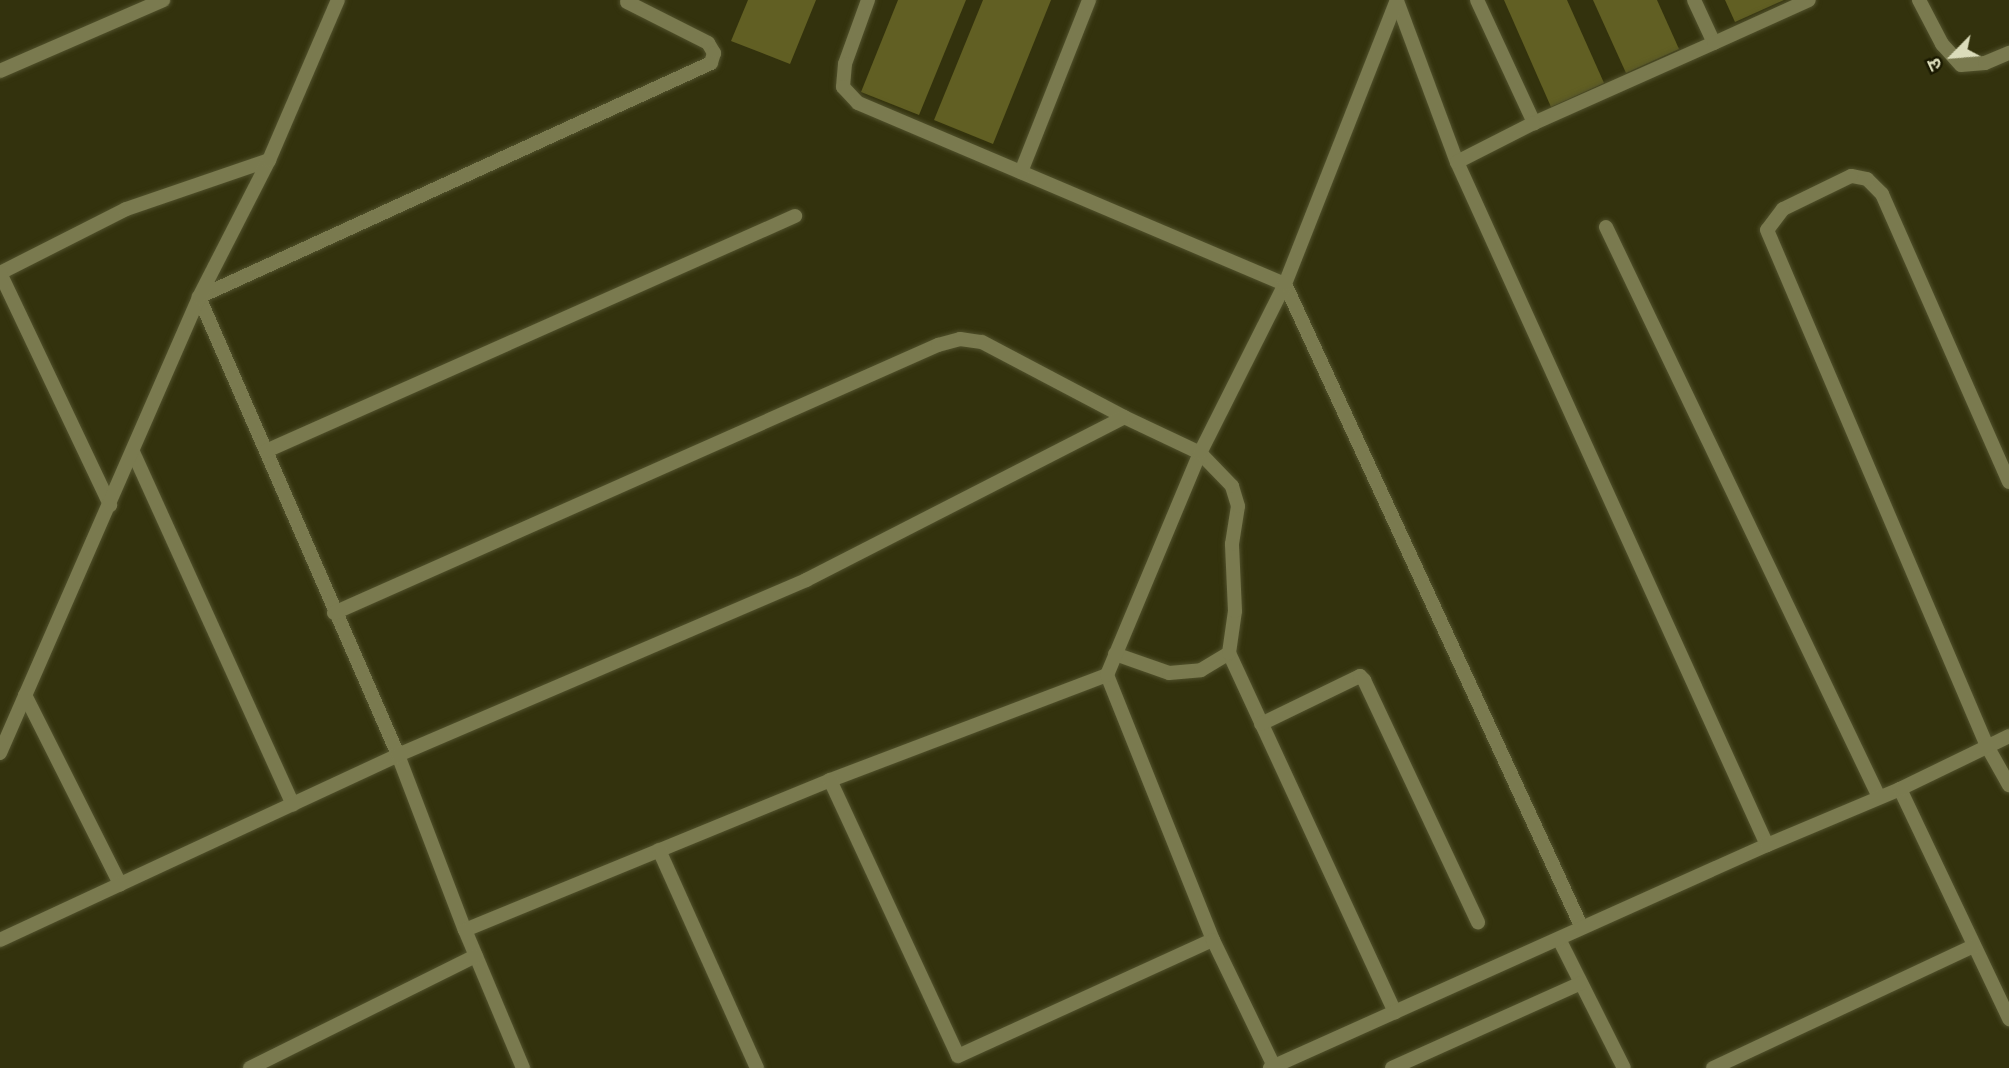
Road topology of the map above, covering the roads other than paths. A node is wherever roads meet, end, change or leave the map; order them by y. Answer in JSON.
{"nodes":[{"id":1,"x":163,"y":0,"type":"edge"},
{"id":2,"x":338,"y":0,"type":"edge"},
{"id":3,"x":868,"y":0,"type":"edge"},
{"id":4,"x":1089,"y":0,"type":"edge"},
{"id":5,"x":1477,"y":0,"type":"edge"},
{"id":6,"x":1694,"y":0,"type":"edge"},
{"id":7,"x":1809,"y":0,"type":"edge"},
{"id":8,"x":1919,"y":0,"type":"edge"},
{"id":9,"x":625,"y":1,"type":"edge"},
{"id":10,"x":1397,"y":1,"type":"edge"},
{"id":11,"x":1714,"y":43,"type":"junction"},
{"id":12,"x":2009,"y":53,"type":"edge"},
{"id":13,"x":0,"y":71,"type":"edge"},
{"id":14,"x":1534,"y":123,"type":"junction"},
{"id":15,"x":269,"y":160,"type":"junction"},
{"id":16,"x":1457,"y":162,"type":"junction"},
{"id":17,"x":1021,"y":172,"type":"junction"},
{"id":18,"x":795,"y":216,"type":"dead end"},
{"id":19,"x":1606,"y":227,"type":"dead end"},
{"id":20,"x":0,"y":273,"type":"edge"},
{"id":21,"x":1285,"y":284,"type":"junction"},
{"id":22,"x":200,"y":297,"type":"junction"},
{"id":23,"x":1124,"y":417,"type":"junction"},
{"id":24,"x":266,"y":451,"type":"junction"},
{"id":25,"x":133,"y":452,"type":"junction"},
{"id":26,"x":1200,"y":453,"type":"junction"},
{"id":27,"x":2009,"y":482,"type":"edge"},
{"id":28,"x":110,"y":505,"type":"junction"},
{"id":29,"x":334,"y":613,"type":"junction"},
{"id":30,"x":1229,"y":653,"type":"junction"},
{"id":31,"x":1115,"y":654,"type":"junction"},
{"id":32,"x":1107,"y":675,"type":"junction"},
{"id":33,"x":25,"y":695,"type":"junction"},
{"id":34,"x":1261,"y":724,"type":"junction"},
{"id":35,"x":2009,"y":736,"type":"edge"},
{"id":36,"x":1987,"y":746,"type":"junction"},
{"id":37,"x":1,"y":749,"type":"edge"},
{"id":38,"x":398,"y":755,"type":"junction"},
{"id":39,"x":830,"y":780,"type":"junction"},
{"id":40,"x":2009,"y":785,"type":"edge"},
{"id":41,"x":1900,"y":789,"type":"junction"},
{"id":42,"x":1879,"y":797,"type":"junction"},
{"id":43,"x":293,"y":804,"type":"junction"},
{"id":44,"x":1767,"y":845,"type":"junction"},
{"id":45,"x":659,"y":850,"type":"junction"},
{"id":46,"x":120,"y":884,"type":"junction"},
{"id":47,"x":1478,"y":922,"type":"dead end"},
{"id":48,"x":1582,"y":928,"type":"junction"},
{"id":49,"x":465,"y":930,"type":"junction"},
{"id":50,"x":1559,"y":939,"type":"junction"},
{"id":51,"x":0,"y":940,"type":"edge"},
{"id":52,"x":1213,"y":940,"type":"junction"},
{"id":53,"x":1975,"y":946,"type":"junction"},
{"id":54,"x":476,"y":956,"type":"junction"},
{"id":55,"x":1581,"y":983,"type":"junction"},
{"id":56,"x":1395,"y":1012,"type":"junction"},
{"id":57,"x":2009,"y":1018,"type":"edge"},
{"id":58,"x":960,"y":1062,"type":"edge"},
{"id":59,"x":1272,"y":1067,"type":"edge"},
{"id":60,"x":250,"y":1068,"type":"edge"},
{"id":61,"x":523,"y":1068,"type":"edge"},
{"id":62,"x":757,"y":1068,"type":"edge"},
{"id":63,"x":1392,"y":1068,"type":"edge"},
{"id":64,"x":1624,"y":1068,"type":"edge"},
{"id":65,"x":1713,"y":1068,"type":"edge"}],
"edges":[{"from":1,"to":13,"type":"street"},
{"from":2,"to":15,"type":"street"},
{"from":3,"to":17,"type":"street"},
{"from":4,"to":17,"type":"street"},
{"from":5,"to":14,"type":"street"},
{"from":6,"to":11,"type":"street"},
{"from":7,"to":11,"type":"street"},
{"from":8,"to":12,"type":"street"},
{"from":9,"to":22,"type":"street"},
{"from":10,"to":16,"type":"street"},
{"from":10,"to":21,"type":"street"},
{"from":11,"to":14,"type":"street"},
{"from":14,"to":16,"type":"street"},
{"from":15,"to":20,"type":"street"},
{"from":15,"to":22,"type":"street"},
{"from":16,"to":44,"type":"street"},
{"from":17,"to":21,"type":"street"},
{"from":18,"to":24,"type":"street"},
{"from":19,"to":42,"type":"street"},
{"from":20,"to":28,"type":"street"},
{"from":21,"to":26,"type":"street"},
{"from":21,"to":48,"type":"street"},
{"from":22,"to":24,"type":"street"},
{"from":22,"to":25,"type":"street"},
{"from":23,"to":26,"type":"street"},
{"from":23,"to":29,"type":"street"},
{"from":23,"to":38,"type":"street"},
{"from":24,"to":29,"type":"street"},
{"from":25,"to":28,"type":"street"},
{"from":25,"to":43,"type":"street"},
{"from":26,"to":30,"type":"street"},
{"from":26,"to":31,"type":"street"},
{"from":27,"to":36,"type":"street"},
{"from":28,"to":33,"type":"street"},
{"from":29,"to":38,"type":"street"},
{"from":30,"to":31,"type":"street"},
{"from":30,"to":34,"type":"street"},
{"from":31,"to":32,"type":"street"},
{"from":32,"to":39,"type":"street"},
{"from":32,"to":52,"type":"street"},
{"from":33,"to":37,"type":"street"},
{"from":33,"to":46,"type":"street"},
{"from":34,"to":47,"type":"street"},
{"from":34,"to":56,"type":"street"},
{"from":35,"to":36,"type":"street"},
{"from":36,"to":40,"type":"street"},
{"from":36,"to":41,"type":"street"},
{"from":38,"to":43,"type":"street"},
{"from":38,"to":49,"type":"street"},
{"from":39,"to":45,"type":"street"},
{"from":39,"to":58,"type":"street"},
{"from":41,"to":42,"type":"street"},
{"from":41,"to":53,"type":"street"},
{"from":42,"to":44,"type":"street"},
{"from":43,"to":46,"type":"street"},
{"from":44,"to":48,"type":"street"},
{"from":45,"to":49,"type":"street"},
{"from":45,"to":62,"type":"street"},
{"from":46,"to":51,"type":"street"},
{"from":48,"to":50,"type":"street"},
{"from":49,"to":54,"type":"street"},
{"from":50,"to":55,"type":"street"},
{"from":50,"to":56,"type":"street"},
{"from":52,"to":58,"type":"street"},
{"from":52,"to":59,"type":"street"},
{"from":53,"to":57,"type":"street"},
{"from":53,"to":65,"type":"street"},
{"from":54,"to":60,"type":"street"},
{"from":54,"to":61,"type":"street"},
{"from":55,"to":63,"type":"street"},
{"from":55,"to":64,"type":"street"},
{"from":56,"to":59,"type":"street"}]}
